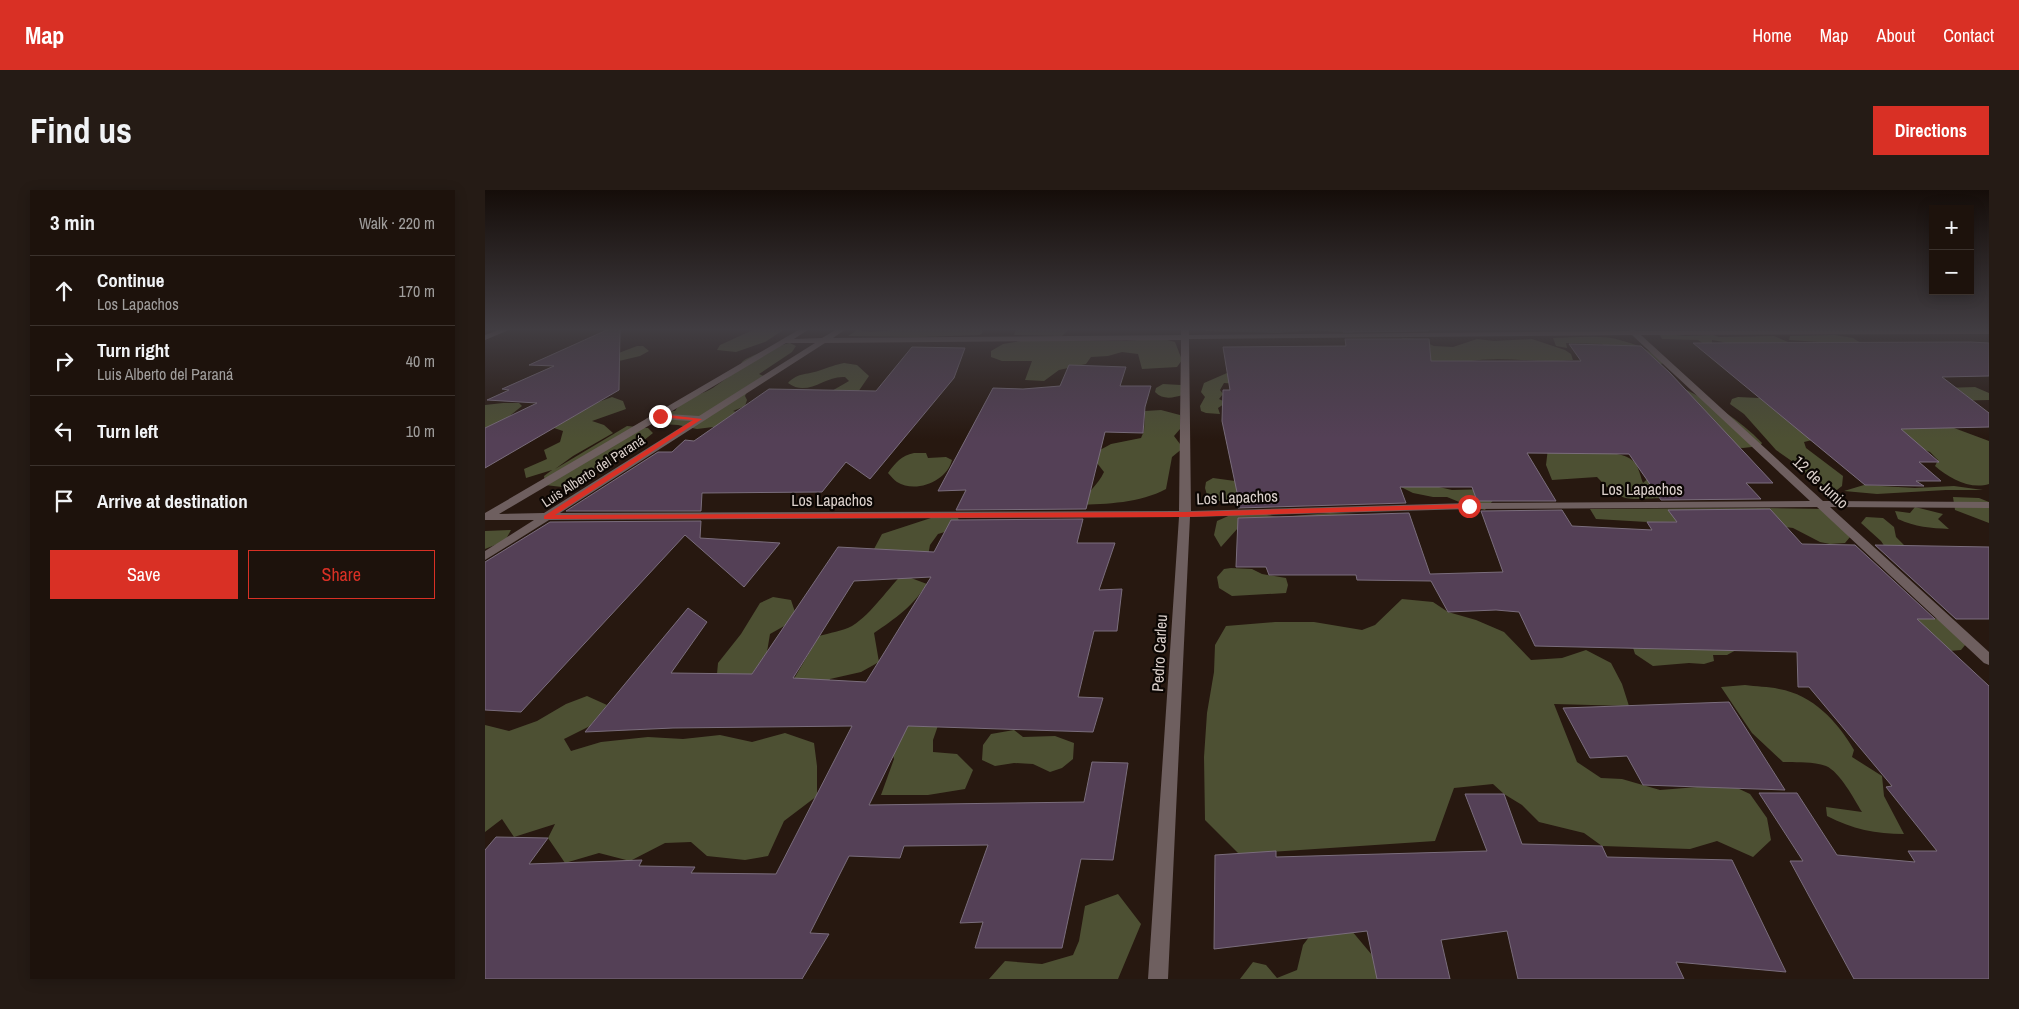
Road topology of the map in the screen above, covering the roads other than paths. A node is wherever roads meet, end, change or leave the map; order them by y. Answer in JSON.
{"nodes":[{"id":1,"x":744,"y":366,"type":"edge"},
{"id":2,"x":783,"y":366,"type":"edge"},
{"id":3,"x":1184,"y":366,"type":"edge"},
{"id":4,"x":1670,"y":366,"type":"edge"},
{"id":5,"x":660,"y":416,"type":"junction"},
{"id":6,"x":699,"y":419,"type":"junction"},
{"id":7,"x":1819,"y":504,"type":"junction"},
{"id":8,"x":1989,"y":506,"type":"edge"},
{"id":9,"x":1185,"y":514,"type":"junction"},
{"id":10,"x":485,"y":517,"type":"edge"},
{"id":11,"x":546,"y":517,"type":"junction"},
{"id":12,"x":485,"y":556,"type":"edge"},
{"id":13,"x":1989,"y":660,"type":"edge"},
{"id":14,"x":1158,"y":979,"type":"edge"}],
"edges":[{"from":1,"to":5,"type":"street","name":"Luis Alberto del Paraná"},
{"from":2,"to":6,"type":"street","name":"Luis Alberto del Paraná"},
{"from":3,"to":9,"type":"street","name":"Pedro Carleu"},
{"from":4,"to":7,"type":"street","name":"12 de Junio"},
{"from":5,"to":6,"type":"street"},
{"from":5,"to":10,"type":"street","name":"Luis Alberto del Paraná"},
{"from":6,"to":11,"type":"street","name":"Luis Alberto del Paraná"},
{"from":7,"to":8,"type":"street","name":"Los Lapachos"},
{"from":7,"to":9,"type":"street","name":"Los Lapachos"},
{"from":7,"to":13,"type":"street","name":"12 de Junio"},
{"from":9,"to":11,"type":"street","name":"Los Lapachos"},
{"from":9,"to":14,"type":"street","name":"Pedro Carleu"},
{"from":10,"to":11,"type":"street","name":"Los Lapachos"},
{"from":11,"to":12,"type":"street","name":"Luis Alberto del Paraná"}]}
